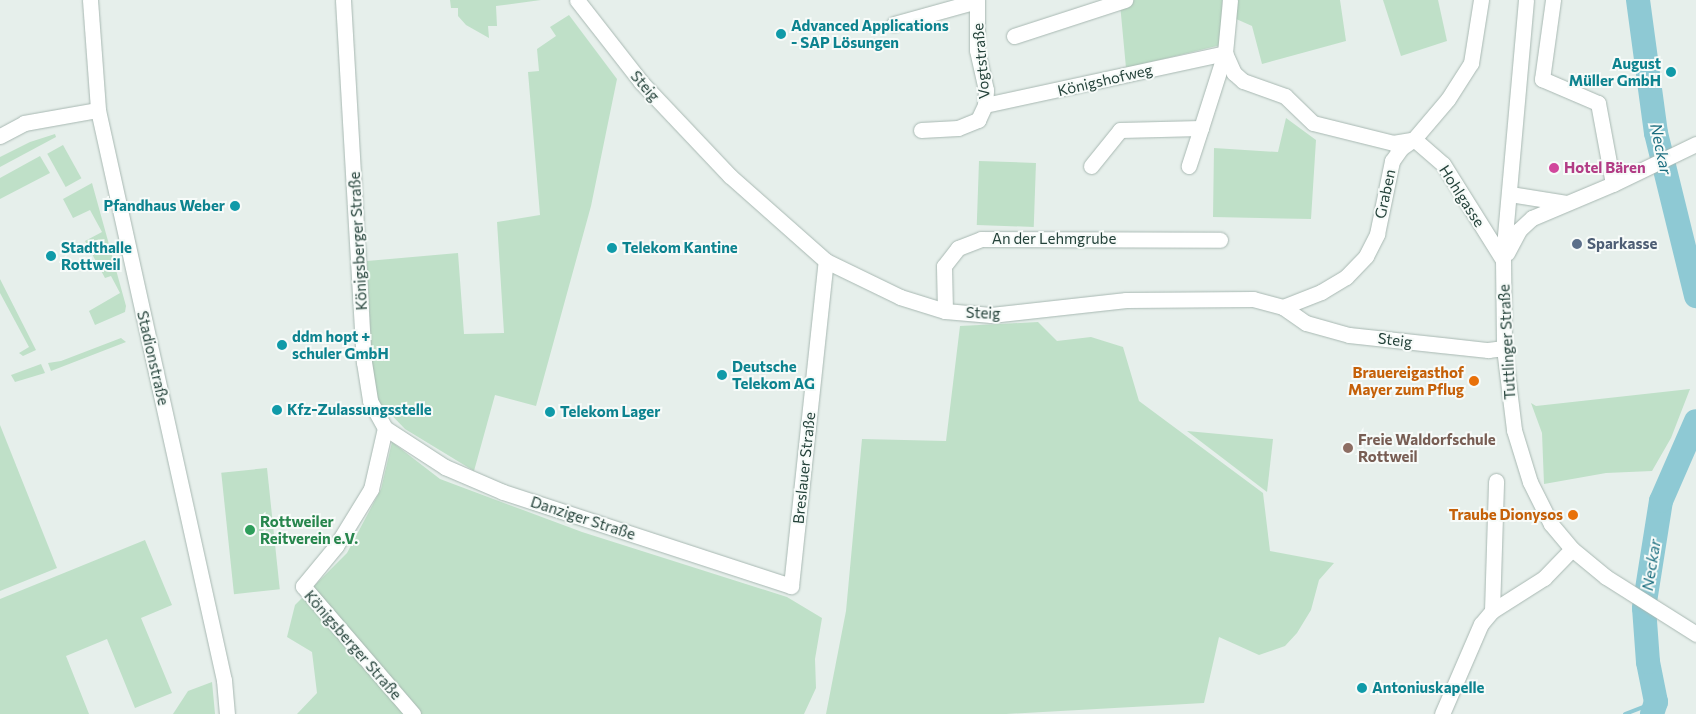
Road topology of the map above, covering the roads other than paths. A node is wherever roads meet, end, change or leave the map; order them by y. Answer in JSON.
{"nodes":[{"id":1,"x":90,"y":0,"type":"edge"},
{"id":2,"x":343,"y":0,"type":"edge"},
{"id":3,"x":577,"y":0,"type":"edge"},
{"id":4,"x":977,"y":0,"type":"edge"},
{"id":5,"x":1124,"y":0,"type":"edge"},
{"id":6,"x":1230,"y":0,"type":"edge"},
{"id":7,"x":1481,"y":0,"type":"edge"},
{"id":8,"x":1526,"y":0,"type":"edge"},
{"id":9,"x":1553,"y":0,"type":"edge"},
{"id":10,"x":894,"y":24,"type":"dead end"},
{"id":11,"x":1014,"y":36,"type":"dead end"},
{"id":12,"x":1225,"y":53,"type":"junction"},
{"id":13,"x":985,"y":105,"type":"junction"},
{"id":14,"x":98,"y":110,"type":"junction"},
{"id":15,"x":1201,"y":128,"type":"junction"},
{"id":16,"x":921,"y":130,"type":"dead end"},
{"id":17,"x":0,"y":136,"type":"edge"},
{"id":18,"x":1414,"y":139,"type":"junction"},
{"id":19,"x":1696,"y":144,"type":"edge"},
{"id":20,"x":1091,"y":166,"type":"dead end"},
{"id":21,"x":1189,"y":166,"type":"dead end"},
{"id":22,"x":1613,"y":184,"type":"junction"},
{"id":23,"x":1510,"y":194,"type":"junction"},
{"id":24,"x":1568,"y":203,"type":"junction"},
{"id":25,"x":1220,"y":240,"type":"dead end"},
{"id":26,"x":1503,"y":260,"type":"junction"},
{"id":27,"x":826,"y":261,"type":"junction"},
{"id":28,"x":1283,"y":307,"type":"junction"},
{"id":29,"x":945,"y":311,"type":"junction"},
{"id":30,"x":1504,"y":348,"type":"junction"},
{"id":31,"x":385,"y":428,"type":"junction"},
{"id":32,"x":1496,"y":481,"type":"dead end"},
{"id":33,"x":1572,"y":549,"type":"junction"},
{"id":34,"x":791,"y":586,"type":"joint"},
{"id":35,"x":1492,"y":611,"type":"junction"},
{"id":36,"x":1696,"y":634,"type":"edge"},
{"id":37,"x":227,"y":714,"type":"edge"},
{"id":38,"x":413,"y":714,"type":"edge"},
{"id":39,"x":1442,"y":714,"type":"edge"}],
"edges":[{"from":1,"to":14,"type":"street","name":"Stadionstraße"},
{"from":2,"to":31,"type":"street","name":"Königsberger Straße"},
{"from":3,"to":27,"type":"street","name":"Steig"},
{"from":4,"to":10,"type":"street","name":"Vogtstraße"},
{"from":4,"to":13,"type":"street","name":"Vogtstraße"},
{"from":5,"to":11,"type":"street"},
{"from":6,"to":12,"type":"street"},
{"from":7,"to":18,"type":"street","name":"Graben"},
{"from":8,"to":23,"type":"street","name":"Tuttlinger Straße"},
{"from":9,"to":22,"type":"street"},
{"from":12,"to":13,"type":"street","name":"Königshofweg"},
{"from":12,"to":15,"type":"street"},
{"from":12,"to":18,"type":"street"},
{"from":13,"to":16,"type":"street","name":"Vogtstraße"},
{"from":14,"to":17,"type":"street"},
{"from":14,"to":37,"type":"street","name":"Stadionstraße"},
{"from":15,"to":20,"type":"street"},
{"from":15,"to":21,"type":"street"},
{"from":18,"to":26,"type":"street","name":"Hohlgasse"},
{"from":18,"to":28,"type":"street","name":"Graben"},
{"from":19,"to":22,"type":"street"},
{"from":22,"to":24,"type":"street"},
{"from":23,"to":24,"type":"street"},
{"from":23,"to":26,"type":"street","name":"Tuttlinger Straße"},
{"from":24,"to":26,"type":"street"},
{"from":25,"to":29,"type":"street","name":"An der Lehmgrube"},
{"from":26,"to":30,"type":"street","name":"Tuttlinger Straße"},
{"from":27,"to":29,"type":"street","name":"Steig"},
{"from":27,"to":34,"type":"street","name":"Breslauer Straße"},
{"from":28,"to":29,"type":"street","name":"Steig"},
{"from":28,"to":30,"type":"street","name":"Steig"},
{"from":30,"to":33,"type":"street","name":"Tuttlinger Straße"},
{"from":31,"to":34,"type":"street","name":"Danziger Straße"},
{"from":31,"to":38,"type":"street","name":"Königsberger Straße"},
{"from":32,"to":35,"type":"street"},
{"from":33,"to":35,"type":"street"},
{"from":33,"to":36,"type":"street","name":"Tuttlinger Straße"},
{"from":35,"to":39,"type":"street"}]}
